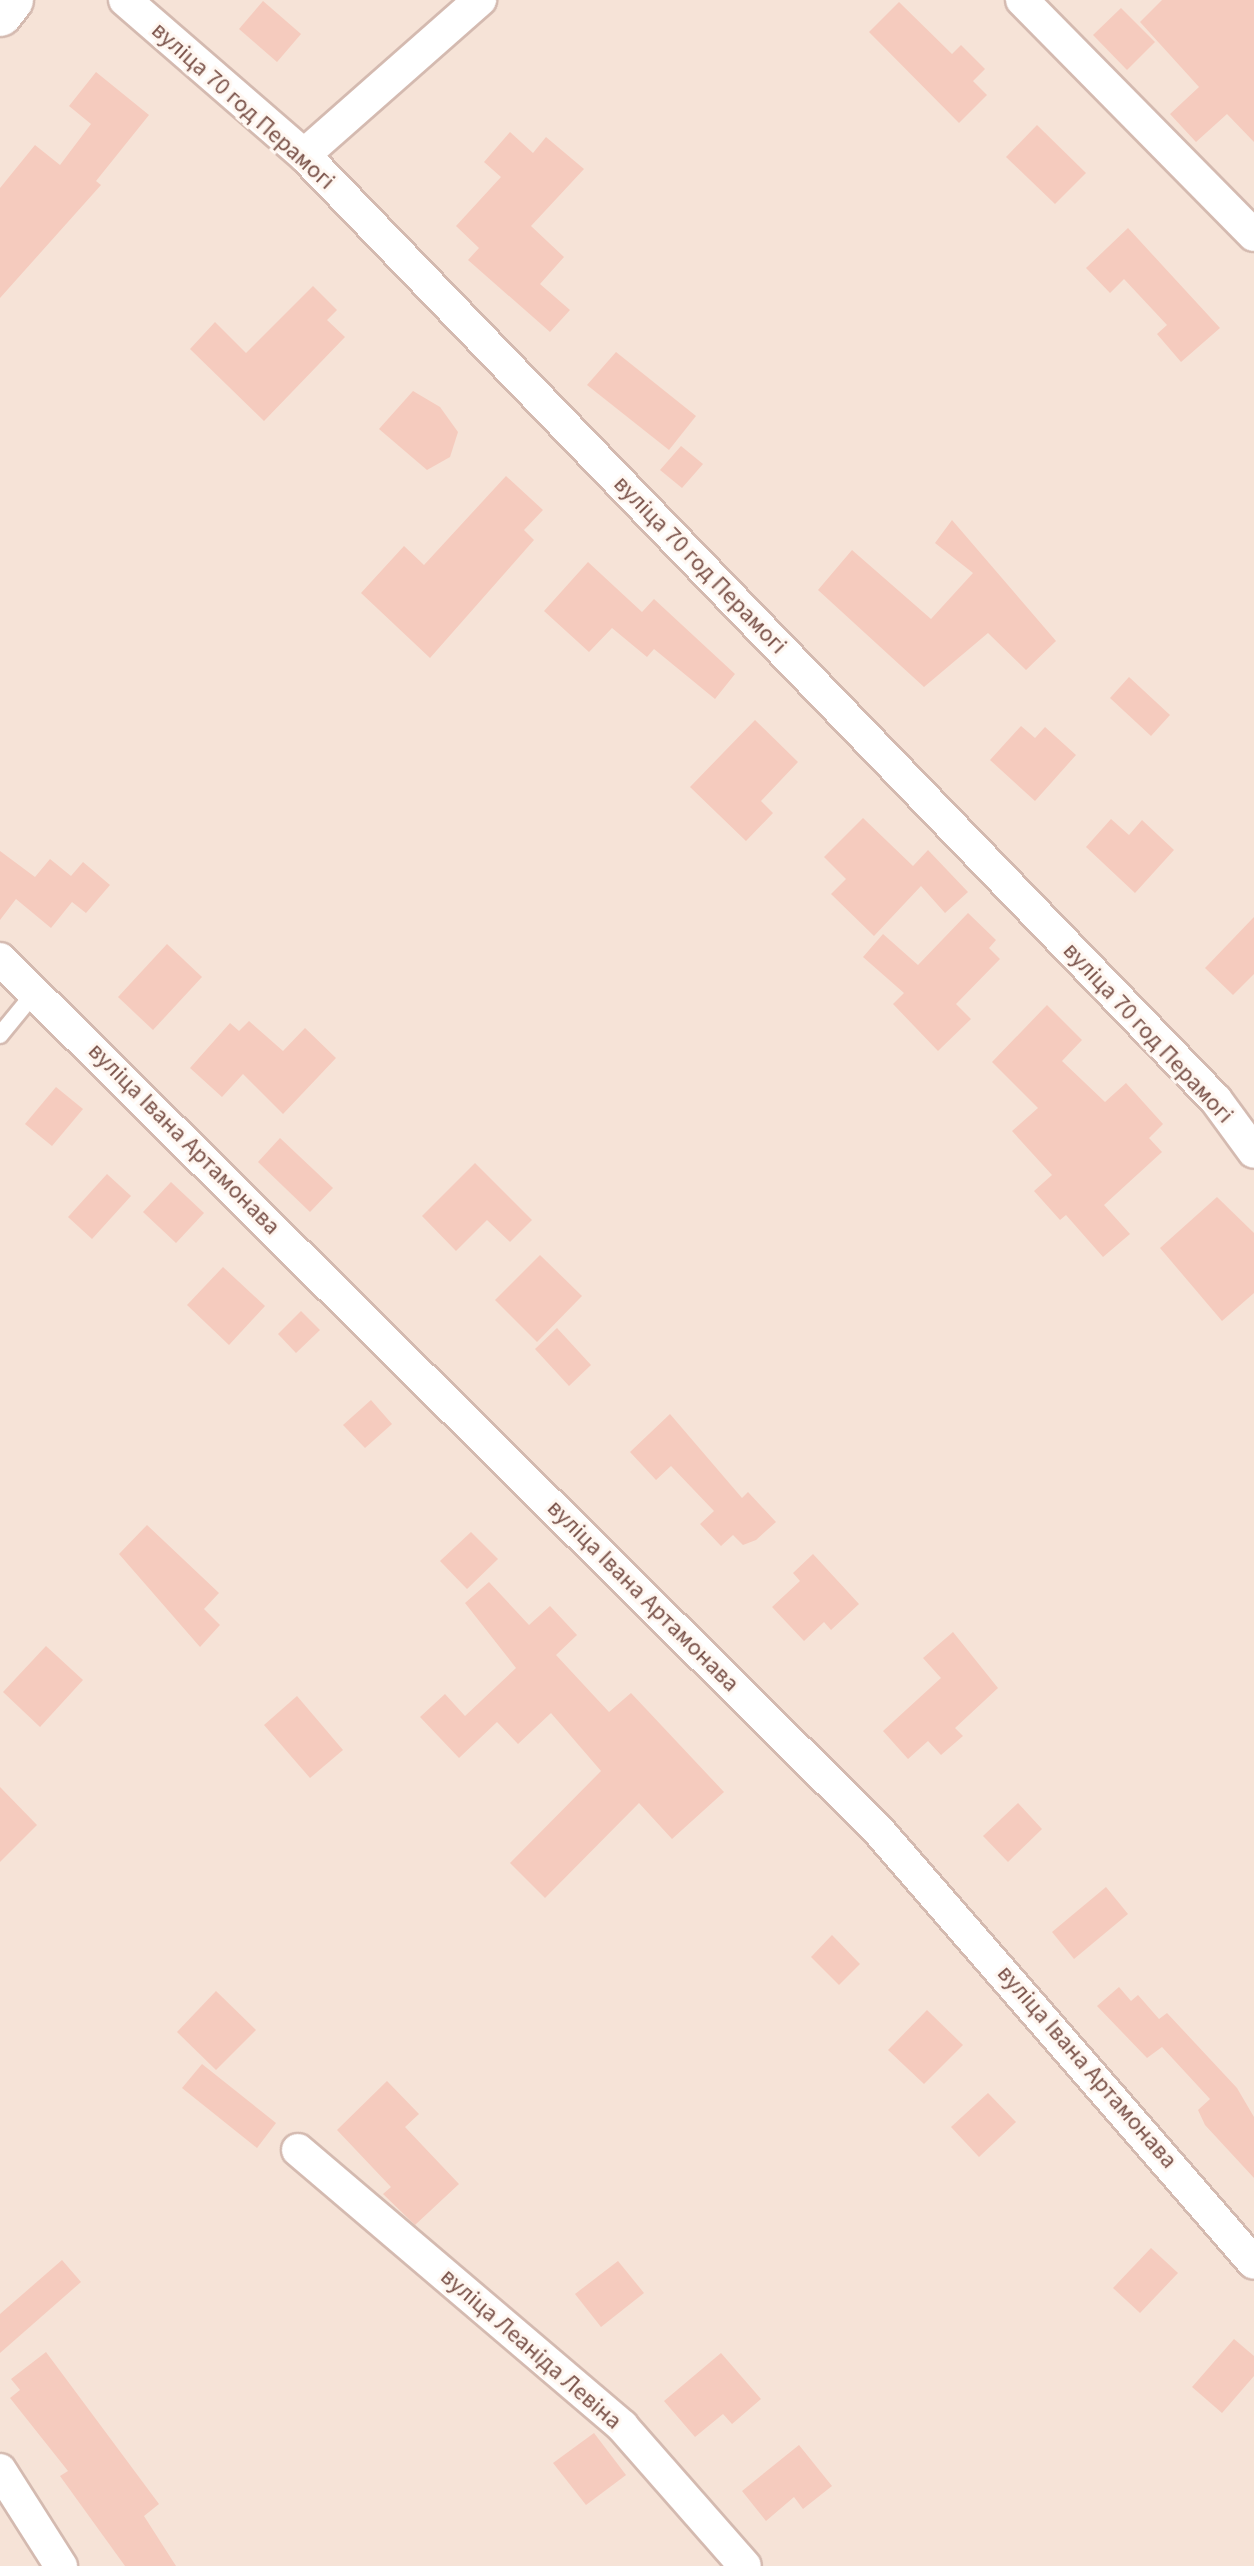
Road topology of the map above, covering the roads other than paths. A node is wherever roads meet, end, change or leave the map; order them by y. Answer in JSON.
{"nodes":[{"id":1,"x":11,"y":0,"type":"edge"},
{"id":2,"x":125,"y":0,"type":"edge"},
{"id":3,"x":480,"y":0,"type":"edge"},
{"id":4,"x":1022,"y":0,"type":"edge"},
{"id":5,"x":0,"y":14,"type":"edge"},
{"id":6,"x":304,"y":155,"type":"junction"},
{"id":7,"x":1254,"y":235,"type":"edge"},
{"id":8,"x":0,"y":959,"type":"edge"},
{"id":9,"x":36,"y":991,"type":"junction"},
{"id":10,"x":0,"y":1035,"type":"edge"},
{"id":11,"x":1254,"y":1152,"type":"edge"},
{"id":12,"x":298,"y":2150,"type":"dead end"},
{"id":13,"x":1254,"y":2263,"type":"edge"},
{"id":14,"x":0,"y":2470,"type":"edge"},
{"id":15,"x":61,"y":2566,"type":"edge"},
{"id":16,"x":745,"y":2566,"type":"edge"}],
"edges":[{"from":1,"to":5,"type":"main road"},
{"from":2,"to":6,"type":"street","name":"вуліца 70 год Перамогі"},
{"from":3,"to":6,"type":"street"},
{"from":4,"to":7,"type":"street"},
{"from":6,"to":11,"type":"street","name":"вуліца 70 год Перамогі"},
{"from":8,"to":9,"type":"street","name":"вуліца Івана Артамонава"},
{"from":9,"to":10,"type":"lane"},
{"from":9,"to":13,"type":"street","name":"вуліца Івана Артамонава"},
{"from":12,"to":16,"type":"street","name":"вуліца Леаніда Левіна"},
{"from":14,"to":15,"type":"street"}]}
